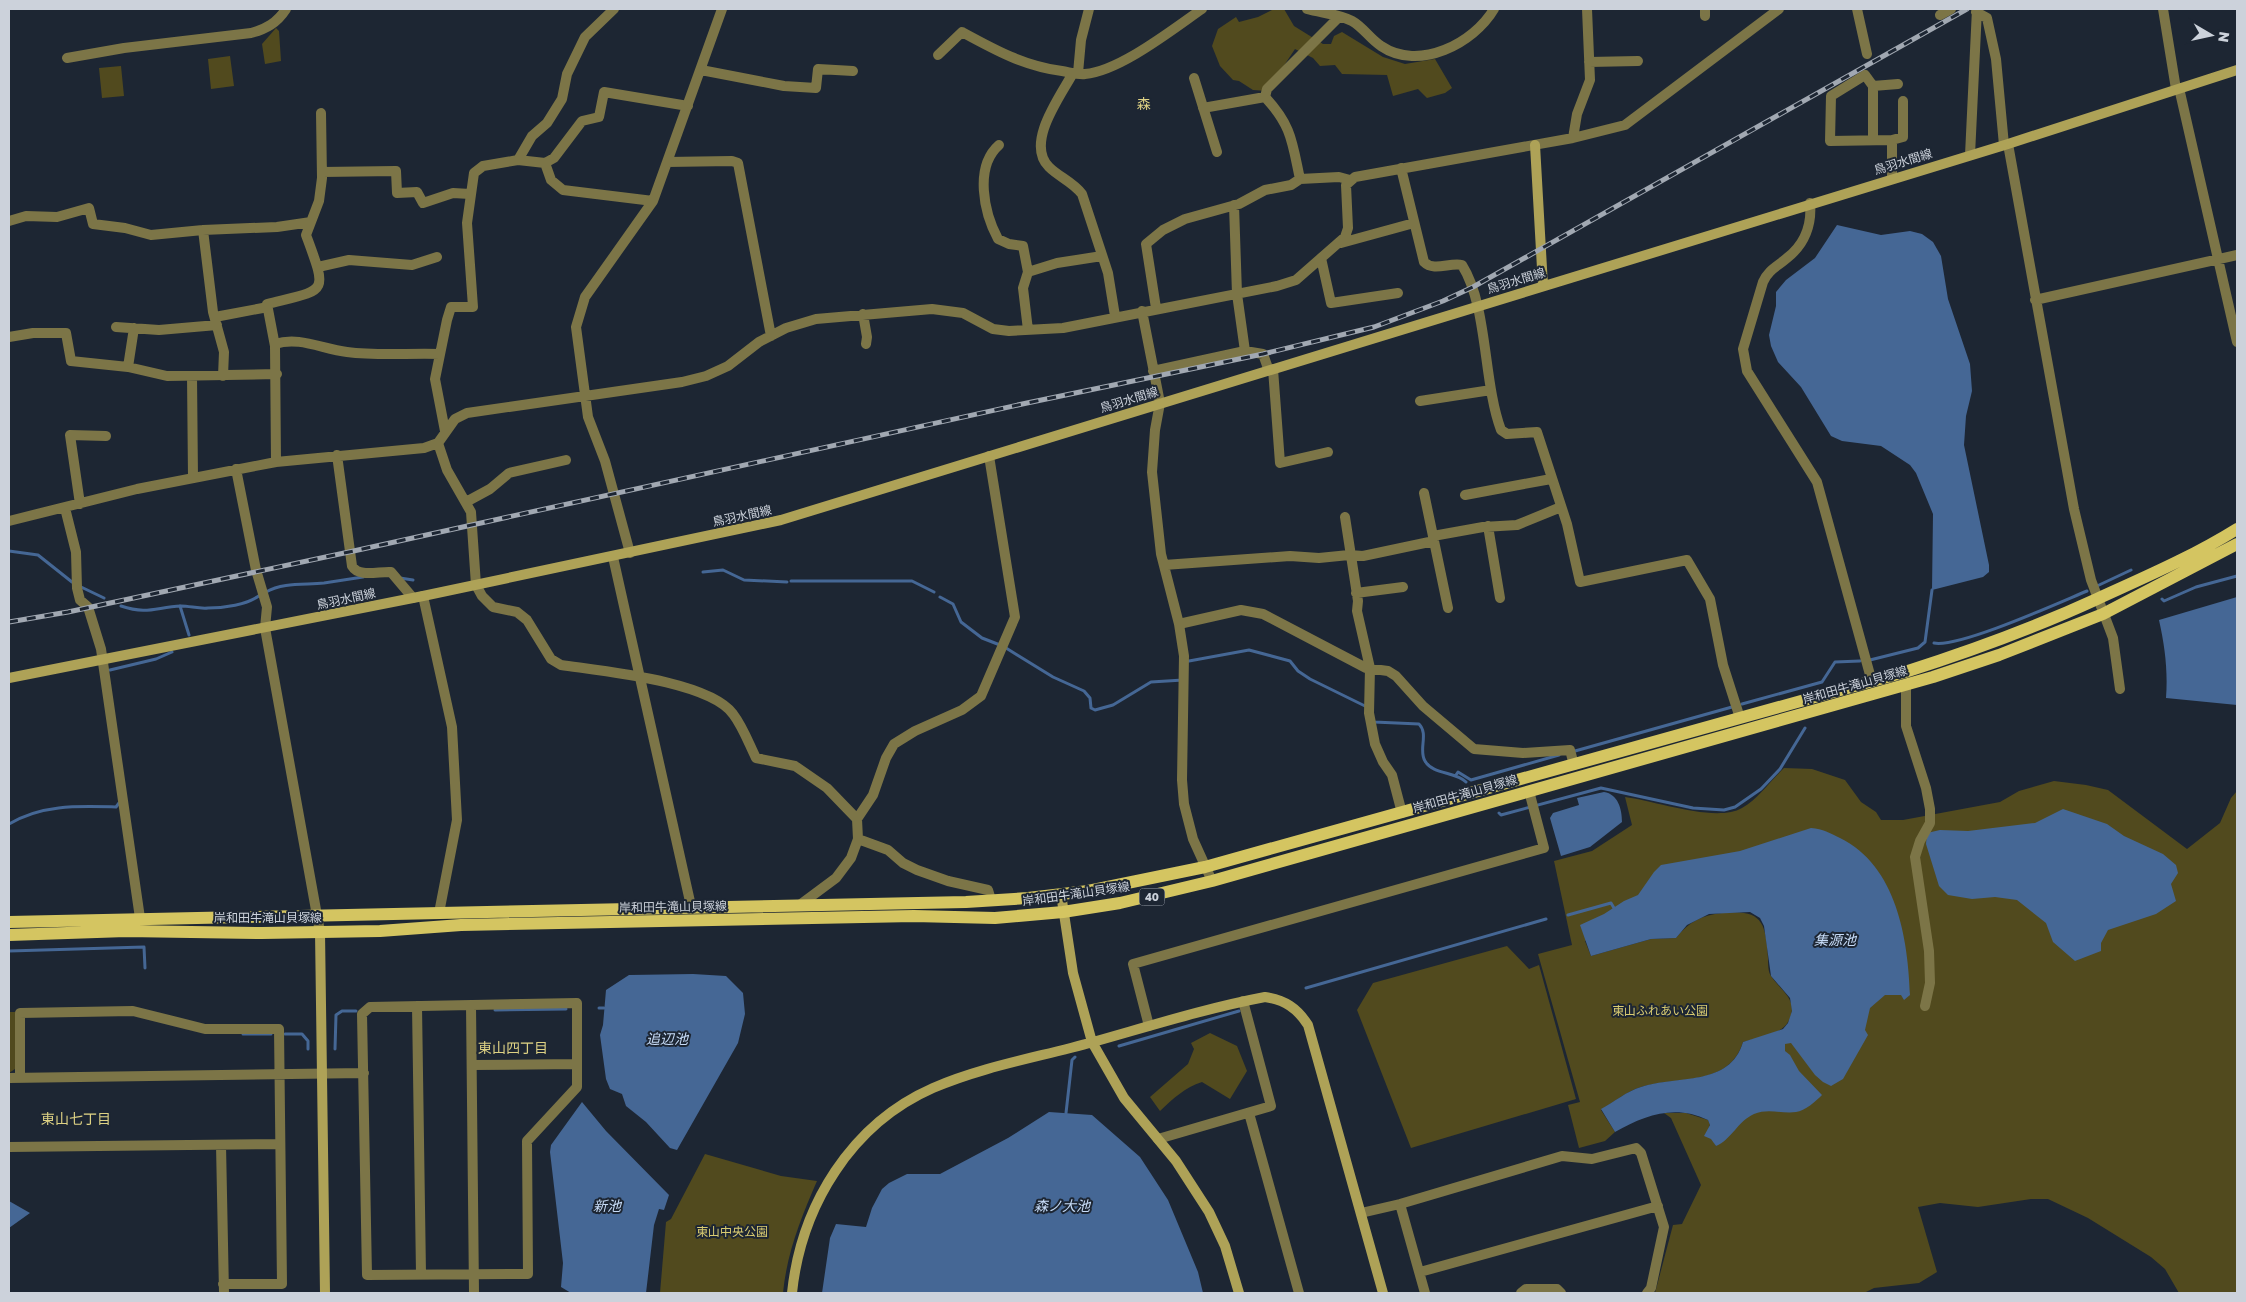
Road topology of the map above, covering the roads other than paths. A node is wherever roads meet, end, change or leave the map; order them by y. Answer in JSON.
{"nodes":[{"id":1,"x":286,"y":9,"type":"edge"},
{"id":2,"x":614,"y":9,"type":"edge"},
{"id":3,"x":722,"y":9,"type":"edge"},
{"id":4,"x":1089,"y":9,"type":"edge"},
{"id":5,"x":1202,"y":9,"type":"edge"},
{"id":6,"x":1307,"y":9,"type":"edge"},
{"id":7,"x":1494,"y":9,"type":"edge"},
{"id":8,"x":1587,"y":9,"type":"edge"},
{"id":9,"x":1779,"y":9,"type":"edge"},
{"id":10,"x":1857,"y":9,"type":"edge"},
{"id":11,"x":1951,"y":9,"type":"edge"},
{"id":12,"x":2163,"y":9,"type":"edge"},
{"id":13,"x":1976,"y":10,"type":"edge"},
{"id":14,"x":1339,"y":16,"type":"junction"},
{"id":15,"x":1940,"y":16,"type":"dead end"},
{"id":16,"x":1867,"y":54,"type":"dead end"},
{"id":17,"x":938,"y":55,"type":"dead end"},
{"id":18,"x":67,"y":58,"type":"dead end"},
{"id":19,"x":1588,"y":62,"type":"junction"},
{"id":20,"x":1638,"y":62,"type":"dead end"},
{"id":21,"x":702,"y":70,"type":"junction"},
{"id":22,"x":2237,"y":70,"type":"edge"},
{"id":23,"x":853,"y":71,"type":"dead end"},
{"id":24,"x":1076,"y":73,"type":"junction"},
{"id":25,"x":1194,"y":78,"type":"dead end"},
{"id":26,"x":1898,"y":84,"type":"dead end"},
{"id":27,"x":1873,"y":86,"type":"junction"},
{"id":28,"x":2177,"y":89,"type":"junction"},
{"id":29,"x":1265,"y":97,"type":"junction"},
{"id":30,"x":1903,"y":101,"type":"dead end"},
{"id":31,"x":688,"y":106,"type":"junction"},
{"id":32,"x":1203,"y":108,"type":"junction"},
{"id":33,"x":321,"y":113,"type":"dead end"},
{"id":34,"x":1573,"y":138,"type":"junction"},
{"id":35,"x":1873,"y":140,"type":"junction"},
{"id":36,"x":1892,"y":140,"type":"junction"},
{"id":37,"x":2006,"y":144,"type":"junction"},
{"id":38,"x":999,"y":145,"type":"dead end"},
{"id":39,"x":1535,"y":145,"type":"junction"},
{"id":40,"x":1216,"y":152,"type":"dead end"},
{"id":41,"x":1970,"y":155,"type":"junction"},
{"id":42,"x":518,"y":160,"type":"junction"},
{"id":43,"x":667,"y":162,"type":"junction"},
{"id":44,"x":545,"y":163,"type":"junction"},
{"id":45,"x":1401,"y":168,"type":"junction"},
{"id":46,"x":322,"y":172,"type":"junction"},
{"id":47,"x":1300,"y":179,"type":"junction"},
{"id":48,"x":1892,"y":179,"type":"junction"},
{"id":49,"x":1350,"y":180,"type":"junction"},
{"id":50,"x":470,"y":194,"type":"junction"},
{"id":51,"x":653,"y":201,"type":"junction"},
{"id":52,"x":1810,"y":202,"type":"junction"},
{"id":53,"x":1234,"y":205,"type":"junction"},
{"id":54,"x":9,"y":221,"type":"edge"},
{"id":55,"x":311,"y":222,"type":"junction"},
{"id":56,"x":1414,"y":223,"type":"junction"},
{"id":57,"x":203,"y":230,"type":"junction"},
{"id":58,"x":1341,"y":242,"type":"junction"},
{"id":59,"x":2237,"y":255,"type":"edge"},
{"id":60,"x":1102,"y":256,"type":"junction"},
{"id":61,"x":437,"y":257,"type":"dead end"},
{"id":62,"x":1322,"y":258,"type":"junction"},
{"id":63,"x":2219,"y":258,"type":"junction"},
{"id":64,"x":318,"y":267,"type":"junction"},
{"id":65,"x":1028,"y":272,"type":"junction"},
{"id":66,"x":1543,"y":286,"type":"junction"},
{"id":67,"x":1398,"y":293,"type":"dead end"},
{"id":68,"x":1237,"y":294,"type":"junction"},
{"id":69,"x":2035,"y":300,"type":"junction"},
{"id":70,"x":1477,"y":306,"type":"junction"},
{"id":71,"x":268,"y":307,"type":"junction"},
{"id":72,"x":1156,"y":308,"type":"junction"},
{"id":73,"x":1142,"y":311,"type":"junction"},
{"id":74,"x":863,"y":314,"type":"junction"},
{"id":75,"x":1115,"y":316,"type":"junction"},
{"id":76,"x":216,"y":321,"type":"junction"},
{"id":77,"x":116,"y":327,"type":"dead end"},
{"id":78,"x":134,"y":328,"type":"junction"},
{"id":79,"x":1028,"y":330,"type":"junction"},
{"id":80,"x":771,"y":336,"type":"junction"},
{"id":81,"x":9,"y":337,"type":"edge"},
{"id":82,"x":2237,"y":342,"type":"edge"},
{"id":83,"x":275,"y":344,"type":"junction"},
{"id":84,"x":866,"y":344,"type":"dead end"},
{"id":85,"x":1245,"y":351,"type":"junction"},
{"id":86,"x":440,"y":354,"type":"junction"},
{"id":87,"x":128,"y":367,"type":"junction"},
{"id":88,"x":1271,"y":370,"type":"junction"},
{"id":89,"x":1153,"y":371,"type":"junction"},
{"id":90,"x":277,"y":374,"type":"junction"},
{"id":91,"x":192,"y":376,"type":"junction"},
{"id":92,"x":223,"y":376,"type":"junction"},
{"id":93,"x":1491,"y":390,"type":"junction"},
{"id":94,"x":584,"y":396,"type":"junction"},
{"id":95,"x":1420,"y":401,"type":"dead end"},
{"id":96,"x":1160,"y":403,"type":"junction"},
{"id":97,"x":445,"y":432,"type":"junction"},
{"id":98,"x":106,"y":436,"type":"dead end"},
{"id":99,"x":438,"y":443,"type":"junction"},
{"id":100,"x":1328,"y":452,"type":"dead end"},
{"id":101,"x":337,"y":455,"type":"junction"},
{"id":102,"x":989,"y":456,"type":"junction"},
{"id":103,"x":566,"y":460,"type":"dead end"},
{"id":104,"x":276,"y":462,"type":"junction"},
{"id":105,"x":236,"y":470,"type":"junction"},
{"id":106,"x":193,"y":478,"type":"junction"},
{"id":107,"x":1551,"y":479,"type":"junction"},
{"id":108,"x":1424,"y":493,"type":"dead end"},
{"id":109,"x":1466,"y":495,"type":"dead end"},
{"id":110,"x":466,"y":502,"type":"junction"},
{"id":111,"x":80,"y":504,"type":"junction"},
{"id":112,"x":65,"y":508,"type":"junction"},
{"id":113,"x":1561,"y":508,"type":"junction"},
{"id":114,"x":1345,"y":517,"type":"dead end"},
{"id":115,"x":9,"y":521,"type":"edge"},
{"id":116,"x":1488,"y":526,"type":"junction"},
{"id":117,"x":2237,"y":529,"type":"edge"},
{"id":118,"x":1434,"y":539,"type":"junction"},
{"id":119,"x":2237,"y":544,"type":"edge"},
{"id":120,"x":630,"y":553,"type":"junction"},
{"id":121,"x":1349,"y":555,"type":"junction"},
{"id":122,"x":613,"y":557,"type":"junction"},
{"id":123,"x":1164,"y":565,"type":"junction"},
{"id":124,"x":476,"y":585,"type":"junction"},
{"id":125,"x":1404,"y":587,"type":"dead end"},
{"id":126,"x":1356,"y":593,"type":"junction"},
{"id":127,"x":418,"y":597,"type":"junction"},
{"id":128,"x":1500,"y":598,"type":"dead end"},
{"id":129,"x":2098,"y":598,"type":"junction"},
{"id":130,"x":1448,"y":608,"type":"dead end"},
{"id":131,"x":2103,"y":614,"type":"junction"},
{"id":132,"x":1179,"y":624,"type":"junction"},
{"id":133,"x":265,"y":628,"type":"junction"},
{"id":134,"x":102,"y":660,"type":"junction"},
{"id":135,"x":1370,"y":668,"type":"junction"},
{"id":136,"x":640,"y":677,"type":"junction"},
{"id":137,"x":9,"y":678,"type":"edge"},
{"id":138,"x":1872,"y":682,"type":"junction"},
{"id":139,"x":1906,"y":685,"type":"junction"},
{"id":140,"x":2120,"y":689,"type":"dead end"},
{"id":141,"x":1740,"y":718,"type":"junction"},
{"id":142,"x":1574,"y":765,"type":"junction"},
{"id":143,"x":1529,"y":791,"type":"junction"},
{"id":144,"x":1402,"y":813,"type":"junction"},
{"id":145,"x":857,"y":819,"type":"junction"},
{"id":146,"x":858,"y":839,"type":"junction"},
{"id":147,"x":1205,"y":867,"type":"junction"},
{"id":148,"x":1212,"y":881,"type":"junction"},
{"id":149,"x":1061,"y":894,"type":"junction"},
{"id":150,"x":992,"y":900,"type":"junction"},
{"id":151,"x":801,"y":904,"type":"junction"},
{"id":152,"x":691,"y":906,"type":"junction"},
{"id":153,"x":439,"y":912,"type":"junction"},
{"id":154,"x":1063,"y":912,"type":"junction"},
{"id":155,"x":316,"y":915,"type":"junction"},
{"id":156,"x":140,"y":918,"type":"junction"},
{"id":157,"x":9,"y":922,"type":"edge"},
{"id":158,"x":320,"y":932,"type":"junction"},
{"id":159,"x":9,"y":935,"type":"edge"},
{"id":160,"x":1242,"y":1001,"type":"junction"},
{"id":161,"x":471,"y":1005,"type":"junction"},
{"id":162,"x":418,"y":1006,"type":"junction"},
{"id":163,"x":1925,"y":1006,"type":"dead end"},
{"id":164,"x":1149,"y":1026,"type":"junction"},
{"id":165,"x":1092,"y":1042,"type":"junction"},
{"id":166,"x":577,"y":1064,"type":"junction"},
{"id":167,"x":472,"y":1065,"type":"junction"},
{"id":168,"x":322,"y":1074,"type":"junction"},
{"id":169,"x":364,"y":1074,"type":"junction"},
{"id":170,"x":280,"y":1075,"type":"junction"},
{"id":171,"x":9,"y":1078,"type":"edge"},
{"id":172,"x":20,"y":1078,"type":"junction"},
{"id":173,"x":1249,"y":1113,"type":"junction"},
{"id":174,"x":1158,"y":1139,"type":"junction"},
{"id":175,"x":280,"y":1144,"type":"junction"},
{"id":176,"x":221,"y":1145,"type":"junction"},
{"id":177,"x":9,"y":1147,"type":"edge"},
{"id":178,"x":1400,"y":1204,"type":"junction"},
{"id":179,"x":1658,"y":1206,"type":"junction"},
{"id":180,"x":1362,"y":1212,"type":"junction"},
{"id":181,"x":1420,"y":1272,"type":"junction"},
{"id":182,"x":421,"y":1274,"type":"junction"},
{"id":183,"x":474,"y":1274,"type":"junction"},
{"id":184,"x":224,"y":1289,"type":"edge"},
{"id":185,"x":325,"y":1293,"type":"edge"},
{"id":186,"x":474,"y":1293,"type":"edge"},
{"id":187,"x":792,"y":1293,"type":"edge"},
{"id":188,"x":1239,"y":1293,"type":"edge"},
{"id":189,"x":1300,"y":1293,"type":"edge"},
{"id":190,"x":1383,"y":1293,"type":"edge"},
{"id":191,"x":1425,"y":1293,"type":"edge"},
{"id":192,"x":1521,"y":1293,"type":"edge"},
{"id":193,"x":1561,"y":1293,"type":"edge"},
{"id":194,"x":1647,"y":1293,"type":"edge"}],
"edges":[{"from":1,"to":18,"type":"street"},
{"from":2,"to":42,"type":"street"},
{"from":3,"to":21,"type":"street"},
{"from":4,"to":24,"type":"street"},
{"from":5,"to":24,"type":"street"},
{"from":6,"to":14,"type":"street"},
{"from":7,"to":14,"type":"street"},
{"from":8,"to":19,"type":"street"},
{"from":9,"to":34,"type":"street"},
{"from":10,"to":16,"type":"street"},
{"from":11,"to":15,"type":"street"},
{"from":12,"to":28,"type":"street"},
{"from":13,"to":37,"type":"street"},
{"from":13,"to":41,"type":"street"},
{"from":14,"to":29,"type":"street"},
{"from":17,"to":24,"type":"street"},
{"from":19,"to":20,"type":"street"},
{"from":19,"to":34,"type":"street"},
{"from":21,"to":23,"type":"street"},
{"from":21,"to":31,"type":"street"},
{"from":22,"to":28,"type":"street","name":"鳥羽水間線"},
{"from":24,"to":60,"type":"street"},
{"from":25,"to":32,"type":"street"},
{"from":26,"to":27,"type":"street"},
{"from":27,"to":35,"type":"street"},
{"from":27,"to":35,"type":"street"},
{"from":28,"to":37,"type":"street","name":"鳥羽水間線"},
{"from":28,"to":63,"type":"street"},
{"from":29,"to":32,"type":"street"},
{"from":29,"to":47,"type":"street"},
{"from":30,"to":36,"type":"street"},
{"from":31,"to":43,"type":"street"},
{"from":31,"to":44,"type":"street"},
{"from":32,"to":40,"type":"street"},
{"from":33,"to":46,"type":"street"},
{"from":34,"to":39,"type":"street"},
{"from":35,"to":36,"type":"street"},
{"from":36,"to":48,"type":"street"},
{"from":37,"to":41,"type":"street","name":"鳥羽水間線"},
{"from":37,"to":69,"type":"street"},
{"from":38,"to":65,"type":"street"},
{"from":39,"to":45,"type":"street"},
{"from":39,"to":66,"type":"street"},
{"from":41,"to":48,"type":"street","name":"鳥羽水間線"},
{"from":42,"to":44,"type":"street"},
{"from":42,"to":50,"type":"street"},
{"from":43,"to":51,"type":"street"},
{"from":43,"to":80,"type":"street"},
{"from":44,"to":51,"type":"street"},
{"from":45,"to":49,"type":"street"},
{"from":45,"to":56,"type":"street"},
{"from":46,"to":50,"type":"street"},
{"from":46,"to":55,"type":"street"},
{"from":47,"to":49,"type":"street"},
{"from":47,"to":53,"type":"street"},
{"from":48,"to":52,"type":"street","name":"鳥羽水間線"},
{"from":49,"to":58,"type":"street"},
{"from":50,"to":86,"type":"street"},
{"from":51,"to":94,"type":"street"},
{"from":52,"to":66,"type":"street","name":"鳥羽水間線"},
{"from":52,"to":138,"type":"street"},
{"from":53,"to":68,"type":"street"},
{"from":53,"to":72,"type":"street"},
{"from":54,"to":57,"type":"street"},
{"from":55,"to":57,"type":"street"},
{"from":55,"to":64,"type":"street"},
{"from":56,"to":58,"type":"street"},
{"from":56,"to":70,"type":"street"},
{"from":57,"to":76,"type":"street"},
{"from":58,"to":62,"type":"street"},
{"from":59,"to":63,"type":"street"},
{"from":60,"to":65,"type":"street"},
{"from":60,"to":75,"type":"street"},
{"from":61,"to":64,"type":"street"},
{"from":62,"to":67,"type":"street"},
{"from":62,"to":68,"type":"street"},
{"from":63,"to":69,"type":"street"},
{"from":63,"to":82,"type":"street"},
{"from":64,"to":71,"type":"street"},
{"from":65,"to":79,"type":"street"},
{"from":66,"to":70,"type":"street","name":"鳥羽水間線"},
{"from":68,"to":72,"type":"street"},
{"from":68,"to":85,"type":"street"},
{"from":69,"to":129,"type":"street"},
{"from":70,"to":88,"type":"street","name":"鳥羽水間線"},
{"from":70,"to":93,"type":"street"},
{"from":71,"to":76,"type":"street"},
{"from":71,"to":83,"type":"street"},
{"from":72,"to":73,"type":"street"},
{"from":73,"to":75,"type":"street"},
{"from":73,"to":89,"type":"street"},
{"from":74,"to":79,"type":"street"},
{"from":74,"to":80,"type":"street"},
{"from":74,"to":84,"type":"street"},
{"from":75,"to":79,"type":"street"},
{"from":76,"to":78,"type":"street"},
{"from":76,"to":92,"type":"street"},
{"from":77,"to":78,"type":"street"},
{"from":78,"to":87,"type":"street"},
{"from":80,"to":94,"type":"street"},
{"from":81,"to":87,"type":"street"},
{"from":83,"to":86,"type":"street"},
{"from":83,"to":90,"type":"street"},
{"from":85,"to":88,"type":"street"},
{"from":85,"to":89,"type":"street"},
{"from":86,"to":97,"type":"street"},
{"from":87,"to":91,"type":"street"},
{"from":88,"to":96,"type":"street","name":"鳥羽水間線"},
{"from":88,"to":100,"type":"street"},
{"from":89,"to":96,"type":"street"},
{"from":90,"to":92,"type":"street"},
{"from":90,"to":104,"type":"street"},
{"from":91,"to":92,"type":"street"},
{"from":91,"to":106,"type":"street"},
{"from":93,"to":95,"type":"street"},
{"from":93,"to":107,"type":"street"},
{"from":94,"to":97,"type":"street"},
{"from":94,"to":120,"type":"street"},
{"from":96,"to":102,"type":"street","name":"鳥羽水間線"},
{"from":96,"to":123,"type":"street"},
{"from":97,"to":99,"type":"street"},
{"from":98,"to":111,"type":"street"},
{"from":99,"to":101,"type":"street"},
{"from":99,"to":110,"type":"street"},
{"from":101,"to":104,"type":"street"},
{"from":101,"to":127,"type":"street"},
{"from":102,"to":120,"type":"street","name":"鳥羽水間線"},
{"from":102,"to":145,"type":"street"},
{"from":103,"to":110,"type":"street"},
{"from":104,"to":105,"type":"street"},
{"from":105,"to":106,"type":"street"},
{"from":105,"to":133,"type":"street"},
{"from":106,"to":111,"type":"street"},
{"from":107,"to":109,"type":"street"},
{"from":107,"to":113,"type":"street"},
{"from":108,"to":118,"type":"street"},
{"from":110,"to":124,"type":"street"},
{"from":111,"to":112,"type":"street"},
{"from":112,"to":115,"type":"street"},
{"from":112,"to":134,"type":"street"},
{"from":113,"to":116,"type":"street"},
{"from":113,"to":141,"type":"street"},
{"from":114,"to":121,"type":"street"},
{"from":116,"to":118,"type":"street"},
{"from":116,"to":128,"type":"street"},
{"from":117,"to":129,"type":"main road","name":"岸和田牛滝山貝塚線","number":"40"},
{"from":118,"to":121,"type":"street"},
{"from":118,"to":130,"type":"street"},
{"from":119,"to":131,"type":"main road","name":"岸和田牛滝山貝塚線","number":"40"},
{"from":120,"to":122,"type":"street","name":"鳥羽水間線"},
{"from":121,"to":123,"type":"street"},
{"from":121,"to":126,"type":"street"},
{"from":122,"to":124,"type":"street","name":"鳥羽水間線"},
{"from":122,"to":136,"type":"street"},
{"from":123,"to":132,"type":"street"},
{"from":124,"to":127,"type":"street","name":"鳥羽水間線"},
{"from":124,"to":136,"type":"street"},
{"from":125,"to":126,"type":"street"},
{"from":126,"to":135,"type":"street"},
{"from":127,"to":133,"type":"street","name":"鳥羽水間線"},
{"from":127,"to":153,"type":"street"},
{"from":129,"to":131,"type":"street"},
{"from":129,"to":138,"type":"main road","name":"岸和田牛滝山貝塚線","number":"40"},
{"from":131,"to":139,"type":"main road","name":"岸和田牛滝山貝塚線","number":"40"},
{"from":131,"to":140,"type":"street"},
{"from":132,"to":135,"type":"street"},
{"from":132,"to":147,"type":"street"},
{"from":133,"to":134,"type":"street","name":"鳥羽水間線"},
{"from":133,"to":155,"type":"street"},
{"from":134,"to":137,"type":"street","name":"鳥羽水間線"},
{"from":134,"to":156,"type":"street"},
{"from":135,"to":142,"type":"street"},
{"from":135,"to":144,"type":"street"},
{"from":136,"to":145,"type":"street"},
{"from":136,"to":152,"type":"street"},
{"from":138,"to":141,"type":"main road","name":"岸和田牛滝山貝塚線","number":"40"},
{"from":139,"to":143,"type":"main road","name":"岸和田牛滝山貝塚線","number":"40"},
{"from":139,"to":163,"type":"street"},
{"from":141,"to":142,"type":"main road","name":"岸和田牛滝山貝塚線","number":"40"},
{"from":142,"to":144,"type":"main road","name":"岸和田牛滝山貝塚線","number":"40"},
{"from":143,"to":148,"type":"main road","name":"岸和田牛滝山貝塚線","number":"40"},
{"from":143,"to":164,"type":"street"},
{"from":144,"to":147,"type":"main road","name":"岸和田牛滝山貝塚線","number":"40"},
{"from":145,"to":146,"type":"street"},
{"from":146,"to":150,"type":"street"},
{"from":146,"to":151,"type":"street"},
{"from":147,"to":148,"type":"street"},
{"from":147,"to":149,"type":"main road","name":"岸和田牛滝山貝塚線","number":"40"},
{"from":148,"to":154,"type":"main road","name":"岸和田牛滝山貝塚線","number":"40"},
{"from":149,"to":150,"type":"main road","name":"岸和田牛滝山貝塚線","number":"40"},
{"from":149,"to":154,"type":"street"},
{"from":150,"to":151,"type":"main road","name":"岸和田牛滝山貝塚線","number":"40"},
{"from":151,"to":152,"type":"main road","name":"岸和田牛滝山貝塚線","number":"40"},
{"from":152,"to":153,"type":"main road","name":"岸和田牛滝山貝塚線","number":"40"},
{"from":153,"to":155,"type":"main road","name":"岸和田牛滝山貝塚線","number":"40"},
{"from":154,"to":158,"type":"main road","name":"岸和田牛滝山貝塚線","number":"40"},
{"from":154,"to":165,"type":"street"},
{"from":155,"to":156,"type":"main road","name":"岸和田牛滝山貝塚線","number":"40"},
{"from":155,"to":158,"type":"street"},
{"from":156,"to":157,"type":"main road","name":"岸和田牛滝山貝塚線","number":"40"},
{"from":158,"to":159,"type":"main road","name":"岸和田牛滝山貝塚線","number":"40"},
{"from":158,"to":168,"type":"street"},
{"from":160,"to":164,"type":"street"},
{"from":160,"to":173,"type":"street"},
{"from":160,"to":180,"type":"street"},
{"from":161,"to":162,"type":"street"},
{"from":161,"to":166,"type":"street"},
{"from":161,"to":167,"type":"street"},
{"from":162,"to":169,"type":"street"},
{"from":162,"to":182,"type":"street"},
{"from":164,"to":165,"type":"street"},
{"from":165,"to":174,"type":"street"},
{"from":165,"to":187,"type":"street"},
{"from":166,"to":167,"type":"street"},
{"from":166,"to":183,"type":"street"},
{"from":167,"to":183,"type":"street"},
{"from":168,"to":169,"type":"street"},
{"from":168,"to":170,"type":"street"},
{"from":168,"to":185,"type":"street"},
{"from":169,"to":182,"type":"street"},
{"from":170,"to":172,"type":"street"},
{"from":170,"to":172,"type":"street"},
{"from":170,"to":175,"type":"street"},
{"from":171,"to":172,"type":"street"},
{"from":173,"to":174,"type":"street"},
{"from":173,"to":189,"type":"street"},
{"from":174,"to":188,"type":"street"},
{"from":175,"to":176,"type":"street"},
{"from":175,"to":184,"type":"street"},
{"from":176,"to":177,"type":"street"},
{"from":176,"to":184,"type":"street"},
{"from":178,"to":179,"type":"street"},
{"from":178,"to":180,"type":"street"},
{"from":178,"to":181,"type":"street"},
{"from":179,"to":181,"type":"street"},
{"from":179,"to":194,"type":"street"},
{"from":180,"to":190,"type":"street"},
{"from":181,"to":191,"type":"street"},
{"from":182,"to":183,"type":"street"},
{"from":183,"to":186,"type":"street"},
{"from":192,"to":193,"type":"street"}]}
